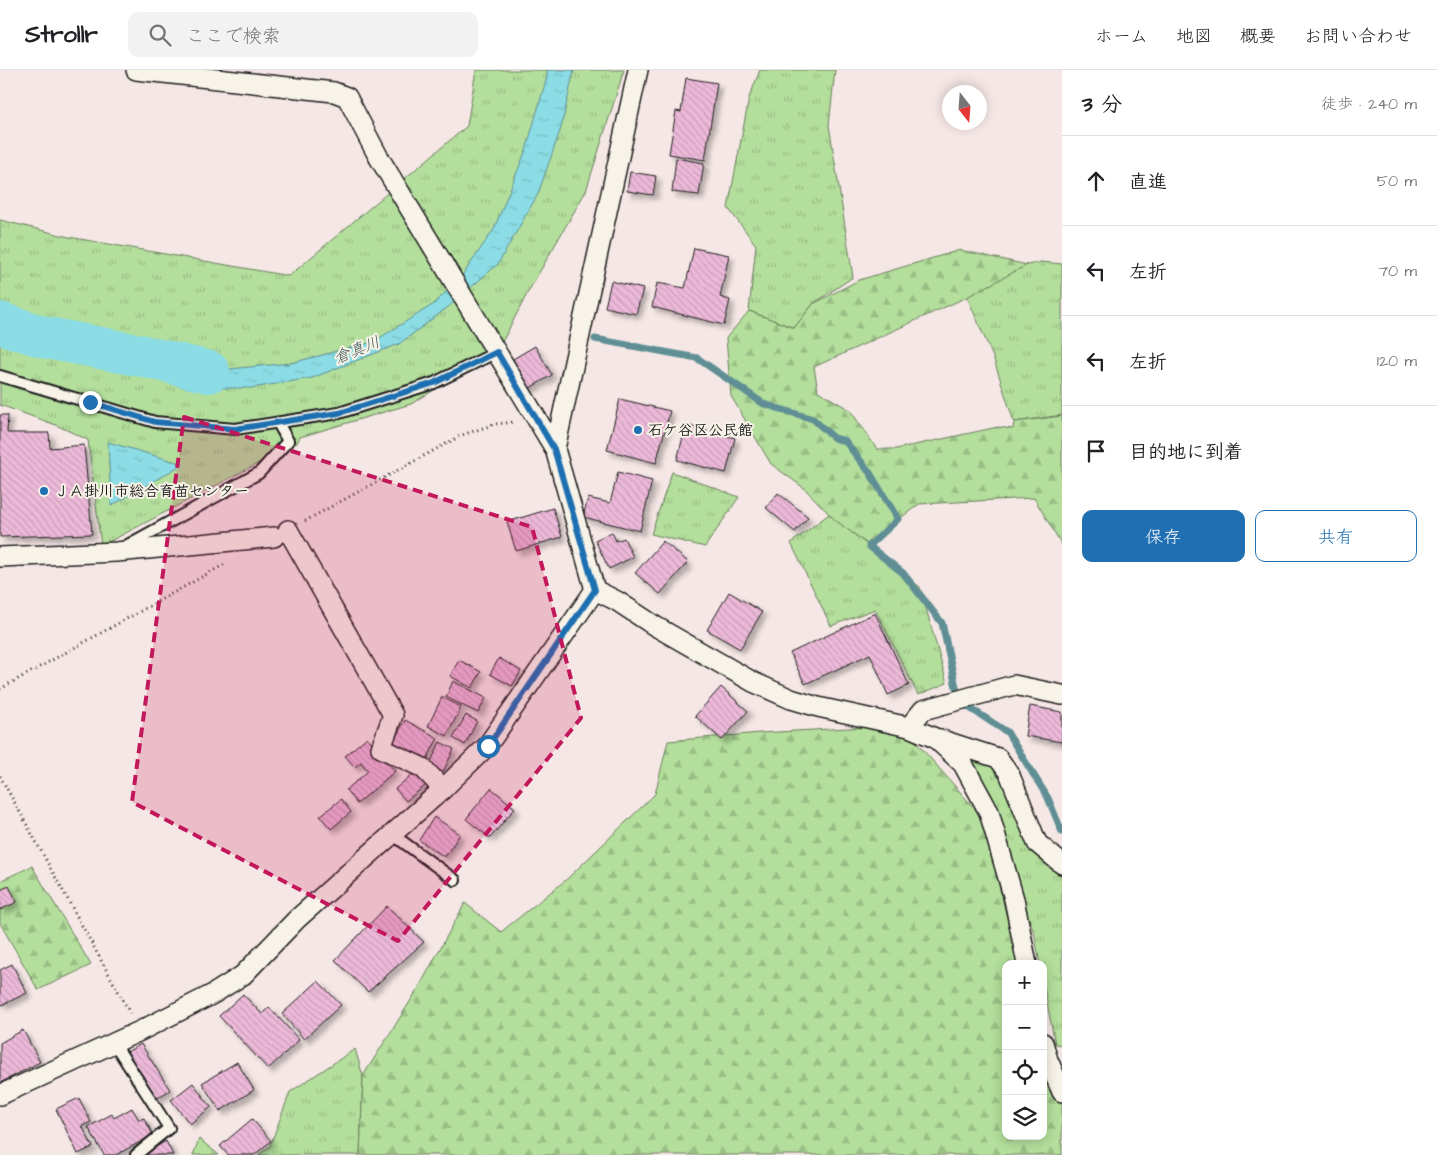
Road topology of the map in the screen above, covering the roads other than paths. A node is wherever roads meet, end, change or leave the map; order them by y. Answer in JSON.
{"nodes":[{"id":1,"x":136,"y":70,"type":"edge"},
{"id":2,"x":638,"y":70,"type":"edge"},
{"id":3,"x":495,"y":349,"type":"junction"},
{"id":4,"x":0,"y":376,"type":"edge"},
{"id":5,"x":278,"y":423,"type":"junction"},
{"id":6,"x":554,"y":449,"type":"junction"},
{"id":7,"x":116,"y":552,"type":"junction"},
{"id":8,"x":0,"y":557,"type":"edge"},
{"id":9,"x":595,"y":590,"type":"junction"},
{"id":10,"x":1062,"y":695,"type":"edge"},
{"id":11,"x":909,"y":727,"type":"junction"},
{"id":12,"x":935,"y":738,"type":"junction"},
{"id":13,"x":443,"y":789,"type":"junction"},
{"id":14,"x":392,"y":834,"type":"junction"},
{"id":15,"x":1062,"y":864,"type":"edge"},
{"id":16,"x":456,"y":880,"type":"dead end"},
{"id":17,"x":1026,"y":960,"type":"edge"},
{"id":18,"x":114,"y":1043,"type":"junction"},
{"id":19,"x":1047,"y":1045,"type":"edge"},
{"id":20,"x":1045,"y":1050,"type":"edge"},
{"id":21,"x":1062,"y":1050,"type":"edge"},
{"id":22,"x":1062,"y":1092,"type":"edge"},
{"id":23,"x":0,"y":1095,"type":"edge"},
{"id":24,"x":136,"y":1155,"type":"edge"}],
"edges":[{"from":1,"to":3,"type":"street"},
{"from":2,"to":6,"type":"street"},
{"from":3,"to":5,"type":"lane"},
{"from":3,"to":6,"type":"street"},
{"from":4,"to":5,"type":"lane"},
{"from":5,"to":7,"type":"lane"},
{"from":6,"to":9,"type":"street"},
{"from":7,"to":8,"type":"street"},
{"from":7,"to":13,"type":"street"},
{"from":9,"to":11,"type":"street"},
{"from":9,"to":13,"type":"street"},
{"from":10,"to":11,"type":"street"},
{"from":11,"to":12,"type":"street"},
{"from":12,"to":15,"type":"street"},
{"from":12,"to":17,"type":"street"},
{"from":13,"to":14,"type":"street"},
{"from":14,"to":16,"type":"lane"},
{"from":14,"to":18,"type":"street"},
{"from":18,"to":23,"type":"street"},
{"from":18,"to":24,"type":"lane"},
{"from":19,"to":21,"type":"street"},
{"from":20,"to":22,"type":"street"}]}
